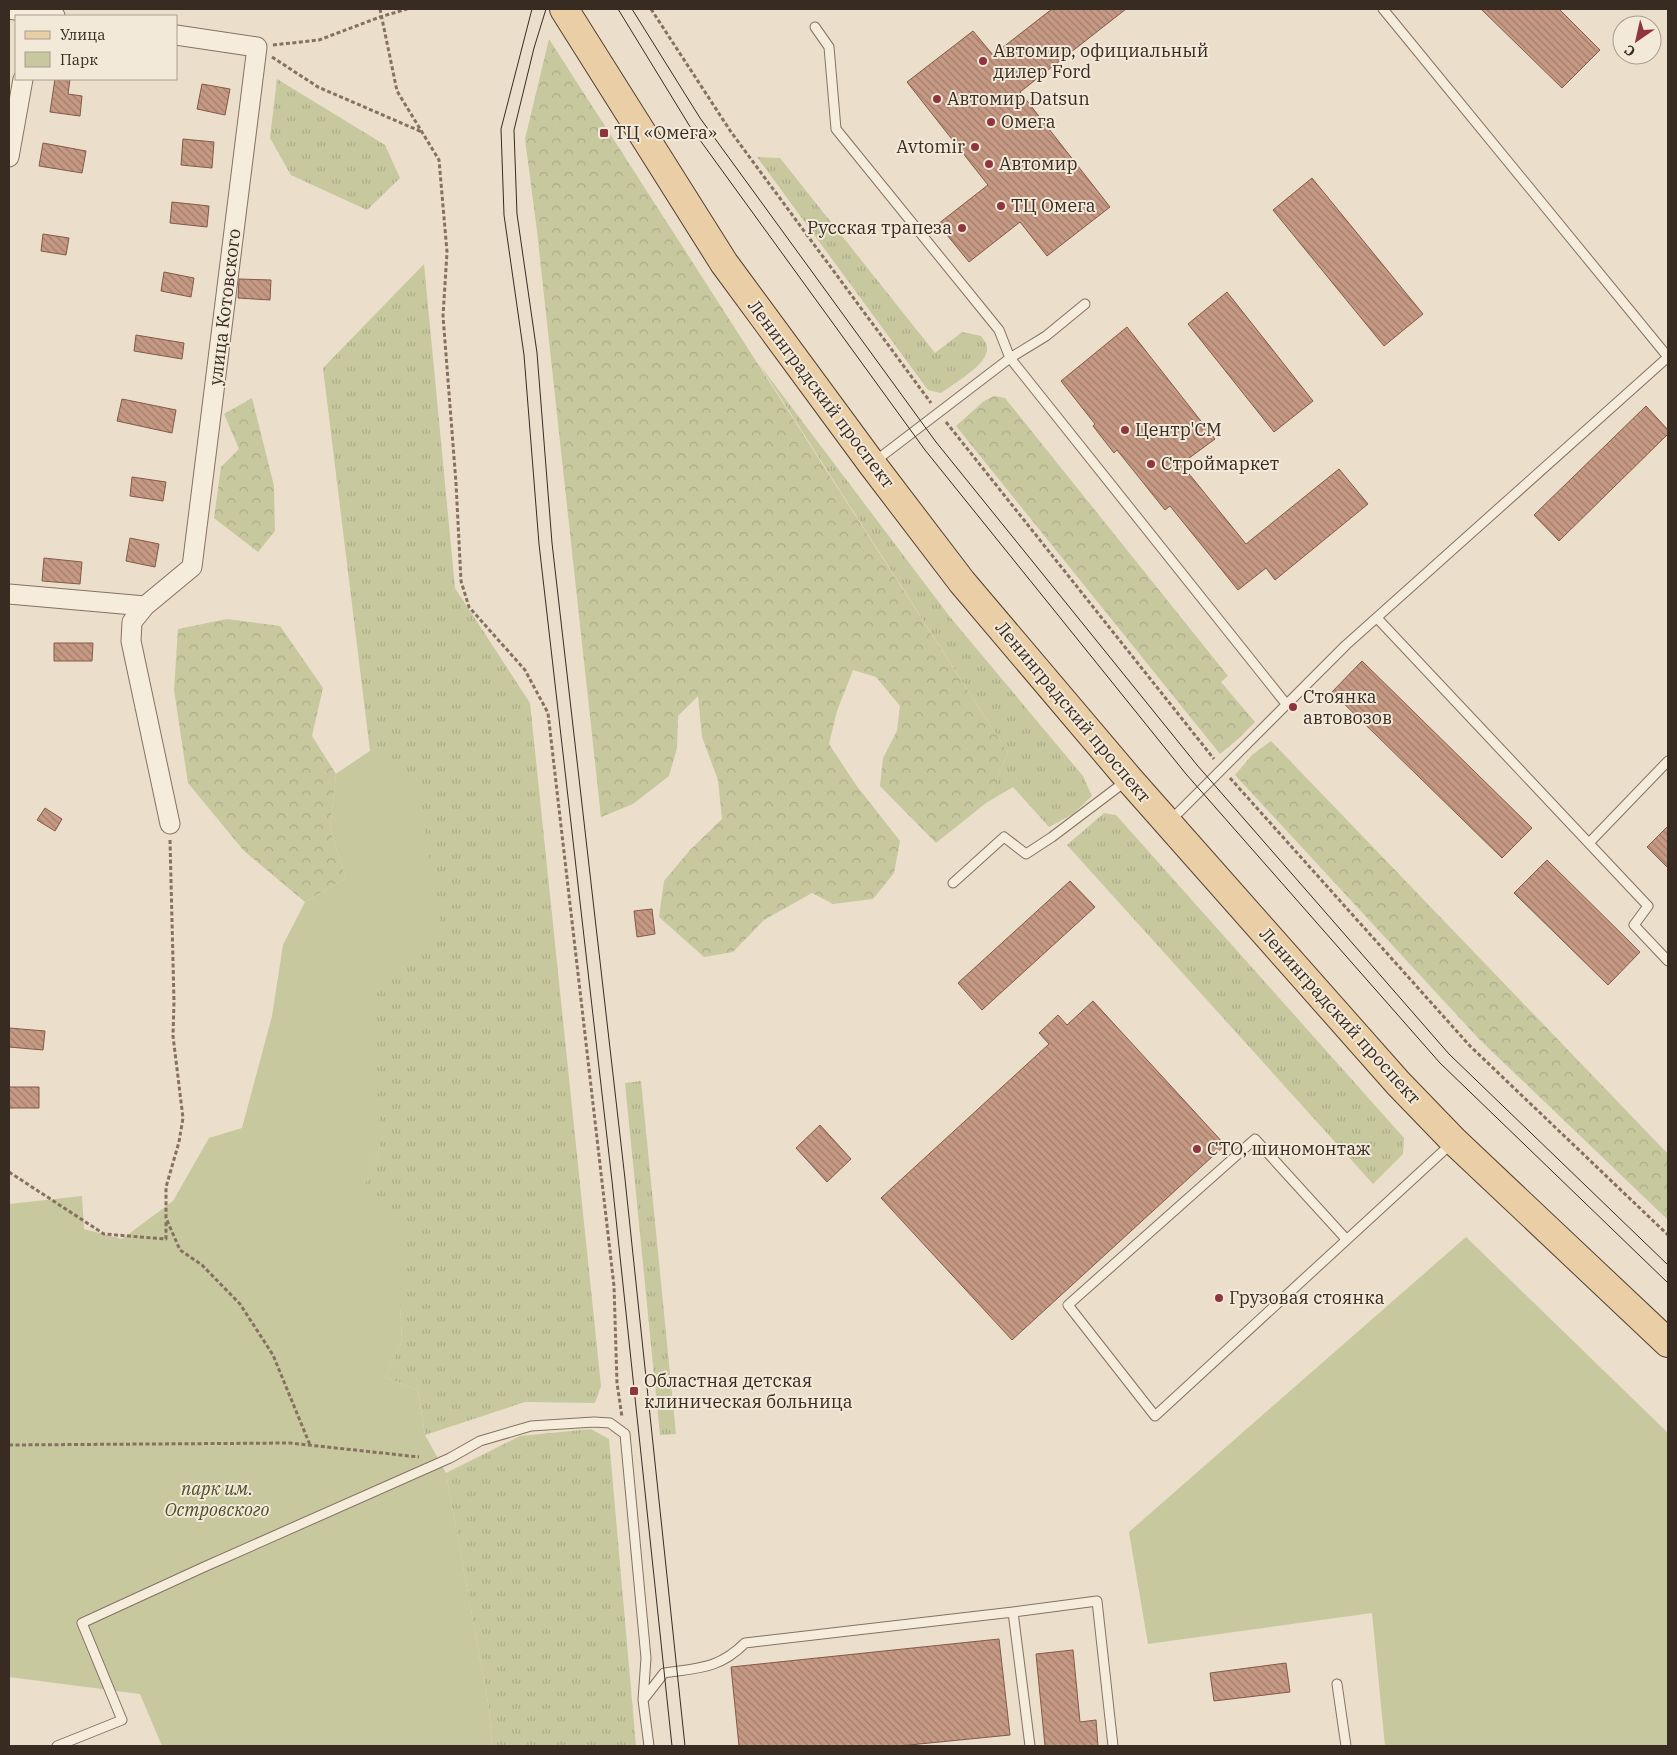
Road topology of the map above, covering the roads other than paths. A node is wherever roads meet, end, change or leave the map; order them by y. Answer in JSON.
{"nodes":[{"id":1,"x":9,"y":9,"type":"edge"},
{"id":2,"x":564,"y":9,"type":"edge"},
{"id":3,"x":1383,"y":9,"type":"edge"},
{"id":4,"x":34,"y":15,"type":"edge"},
{"id":5,"x":815,"y":27,"type":"dead end"},
{"id":6,"x":178,"y":35,"type":"edge"},
{"id":7,"x":23,"y":80,"type":"edge"},
{"id":8,"x":9,"y":157,"type":"edge"},
{"id":9,"x":1086,"y":304,"type":"dead end"},
{"id":10,"x":1010,"y":358,"type":"junction"},
{"id":11,"x":1668,"y":358,"type":"edge"},
{"id":12,"x":872,"y":464,"type":"junction"},
{"id":13,"x":9,"y":594,"type":"edge"},
{"id":14,"x":145,"y":606,"type":"junction"},
{"id":15,"x":1376,"y":618,"type":"junction"},
{"id":16,"x":1287,"y":705,"type":"junction"},
{"id":17,"x":1668,"y":761,"type":"edge"},
{"id":18,"x":1129,"y":779,"type":"junction"},
{"id":19,"x":1168,"y":823,"type":"junction"},
{"id":20,"x":170,"y":824,"type":"road end"},
{"id":21,"x":1589,"y":844,"type":"junction"},
{"id":22,"x":953,"y":883,"type":"dead end"},
{"id":23,"x":1668,"y":961,"type":"edge"},
{"id":24,"x":1454,"y":1141,"type":"junction"},
{"id":25,"x":1346,"y":1239,"type":"junction"},
{"id":26,"x":1668,"y":1343,"type":"edge"},
{"id":27,"x":1013,"y":1612,"type":"junction"},
{"id":28,"x":1337,"y":1684,"type":"dead end"},
{"id":29,"x":643,"y":1700,"type":"junction"},
{"id":30,"x":57,"y":1746,"type":"edge"},
{"id":31,"x":649,"y":1746,"type":"edge"},
{"id":32,"x":1030,"y":1746,"type":"edge"},
{"id":33,"x":1113,"y":1746,"type":"edge"},
{"id":34,"x":1345,"y":1746,"type":"edge"}],
"edges":[{"from":1,"to":4,"type":"street"},
{"from":2,"to":12,"type":"main road","name":"Ленинградский проспект"},
{"from":3,"to":11,"type":"lane"},
{"from":5,"to":10,"type":"lane"},
{"from":6,"to":14,"type":"street","name":"улица Котовского"},
{"from":7,"to":8,"type":"street"},
{"from":9,"to":10,"type":"lane"},
{"from":10,"to":12,"type":"lane"},
{"from":10,"to":16,"type":"lane"},
{"from":11,"to":15,"type":"lane"},
{"from":12,"to":18,"type":"main road","name":"Ленинградский проспект"},
{"from":13,"to":14,"type":"street"},
{"from":14,"to":20,"type":"street"},
{"from":15,"to":16,"type":"lane"},
{"from":15,"to":21,"type":"lane"},
{"from":16,"to":19,"type":"lane"},
{"from":17,"to":21,"type":"lane"},
{"from":18,"to":19,"type":"main road","name":"Ленинградский проспект"},
{"from":18,"to":22,"type":"lane"},
{"from":19,"to":24,"type":"main road","name":"Ленинградский проспект"},
{"from":21,"to":23,"type":"lane"},
{"from":24,"to":25,"type":"lane"},
{"from":24,"to":26,"type":"main road","name":"Ленинградский проспект"},
{"from":25,"to":25,"type":"lane"},
{"from":27,"to":29,"type":"lane"},
{"from":27,"to":32,"type":"lane"},
{"from":27,"to":33,"type":"lane"},
{"from":28,"to":34,"type":"lane"},
{"from":29,"to":30,"type":"lane"},
{"from":29,"to":31,"type":"lane"}]}
